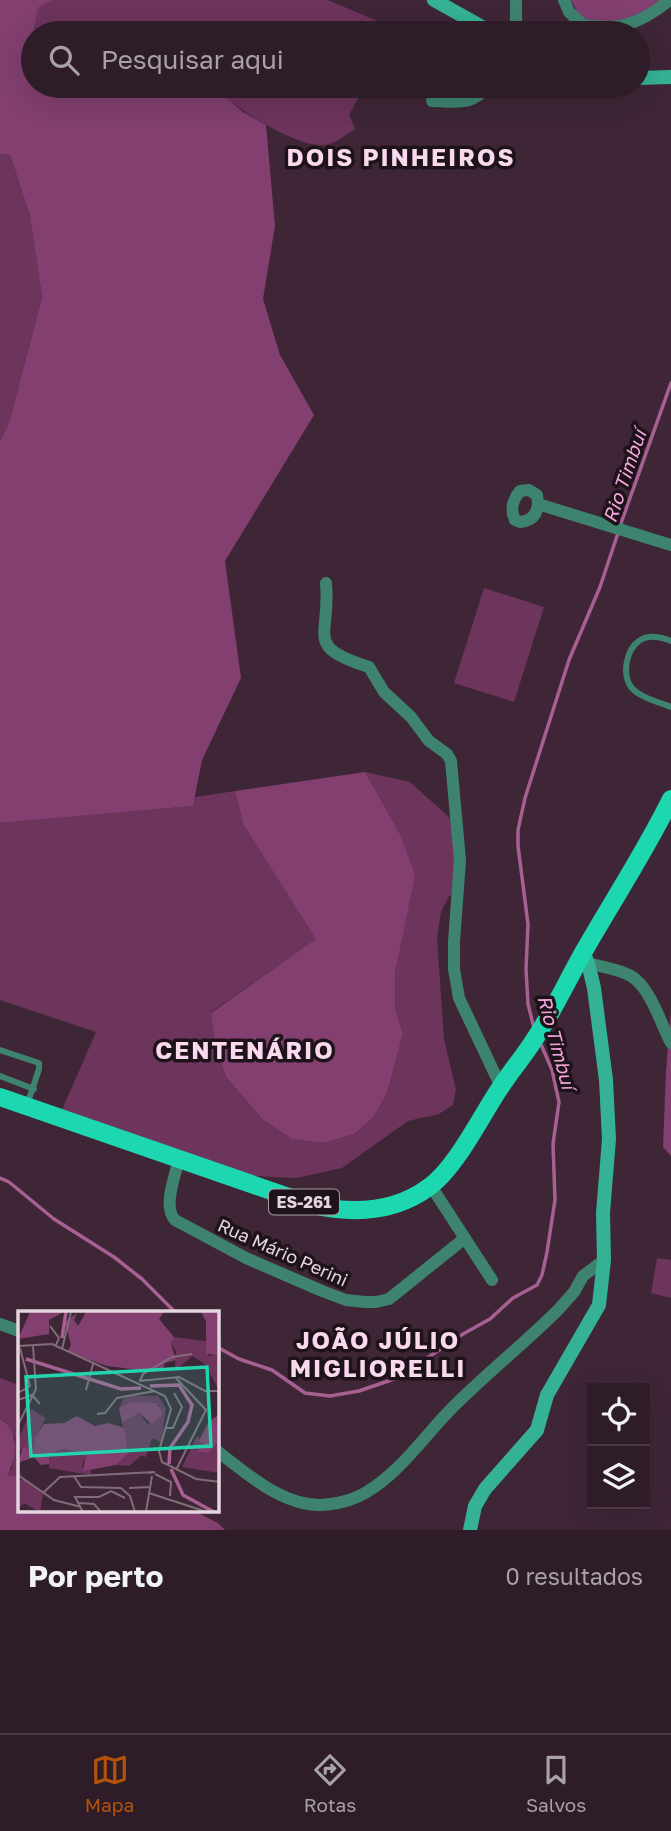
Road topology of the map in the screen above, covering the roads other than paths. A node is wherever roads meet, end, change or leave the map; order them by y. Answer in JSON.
{"nodes":[{"id":1,"x":434,"y":0,"type":"edge"},
{"id":2,"x":516,"y":0,"type":"edge"},
{"id":3,"x":564,"y":0,"type":"edge"},
{"id":4,"x":670,"y":0,"type":"edge"},
{"id":5,"x":472,"y":21,"type":"edge"},
{"id":6,"x":516,"y":21,"type":"edge"},
{"id":7,"x":579,"y":21,"type":"edge"},
{"id":8,"x":640,"y":21,"type":"edge"},
{"id":9,"x":671,"y":77,"type":"edge"},
{"id":10,"x":650,"y":78,"type":"edge"},
{"id":11,"x":476,"y":98,"type":"edge"},
{"id":12,"x":432,"y":101,"type":"dead end"},
{"id":13,"x":538,"y":504,"type":"dead end"},
{"id":14,"x":671,"y":545,"type":"edge"},
{"id":15,"x":326,"y":583,"type":"dead end"},
{"id":16,"x":671,"y":641,"type":"edge"},
{"id":17,"x":671,"y":707,"type":"edge"},
{"id":18,"x":671,"y":799,"type":"edge"},
{"id":19,"x":586,"y":958,"type":"junction"},
{"id":20,"x":671,"y":1043,"type":"edge"},
{"id":21,"x":0,"y":1050,"type":"edge"},
{"id":22,"x":0,"y":1076,"type":"edge"},
{"id":23,"x":500,"y":1087,"type":"junction"},
{"id":24,"x":34,"y":1089,"type":"junction"},
{"id":25,"x":0,"y":1097,"type":"edge"},
{"id":26,"x":26,"y":1106,"type":"junction"},
{"id":27,"x":179,"y":1158,"type":"junction"},
{"id":28,"x":431,"y":1186,"type":"junction"},
{"id":29,"x":465,"y":1238,"type":"junction"},
{"id":30,"x":604,"y":1260,"type":"junction"},
{"id":31,"x":492,"y":1280,"type":"dead end"},
{"id":32,"x":0,"y":1324,"type":"edge"},
{"id":33,"x":18,"y":1331,"type":"edge"},
{"id":34,"x":219,"y":1453,"type":"edge"},
{"id":35,"x":470,"y":1530,"type":"edge"}],
"edges":[{"from":1,"to":5,"type":"street"},
{"from":2,"to":6,"type":"street"},
{"from":3,"to":7,"type":"street"},
{"from":4,"to":8,"type":"street"},
{"from":9,"to":10,"type":"street"},
{"from":11,"to":12,"type":"street"},
{"from":13,"to":14,"type":"street"},
{"from":15,"to":23,"type":"street"},
{"from":16,"to":17,"type":"lane"},
{"from":18,"to":19,"type":"main road","number":"ES-261"},
{"from":19,"to":20,"type":"street"},
{"from":19,"to":23,"type":"main road","number":"ES-261"},
{"from":19,"to":30,"type":"street"},
{"from":21,"to":24,"type":"lane"},
{"from":22,"to":24,"type":"lane"},
{"from":23,"to":28,"type":"main road","number":"ES-261"},
{"from":24,"to":26,"type":"lane"},
{"from":25,"to":26,"type":"main road","number":"ES-261"},
{"from":26,"to":27,"type":"main road","number":"ES-261"},
{"from":27,"to":28,"type":"main road","number":"ES-261"},
{"from":27,"to":29,"type":"street","name":"Rua Mário Perini"},
{"from":28,"to":29,"type":"street"},
{"from":29,"to":31,"type":"street"},
{"from":30,"to":34,"type":"street"},
{"from":30,"to":35,"type":"street"},
{"from":32,"to":33,"type":"street"}]}
